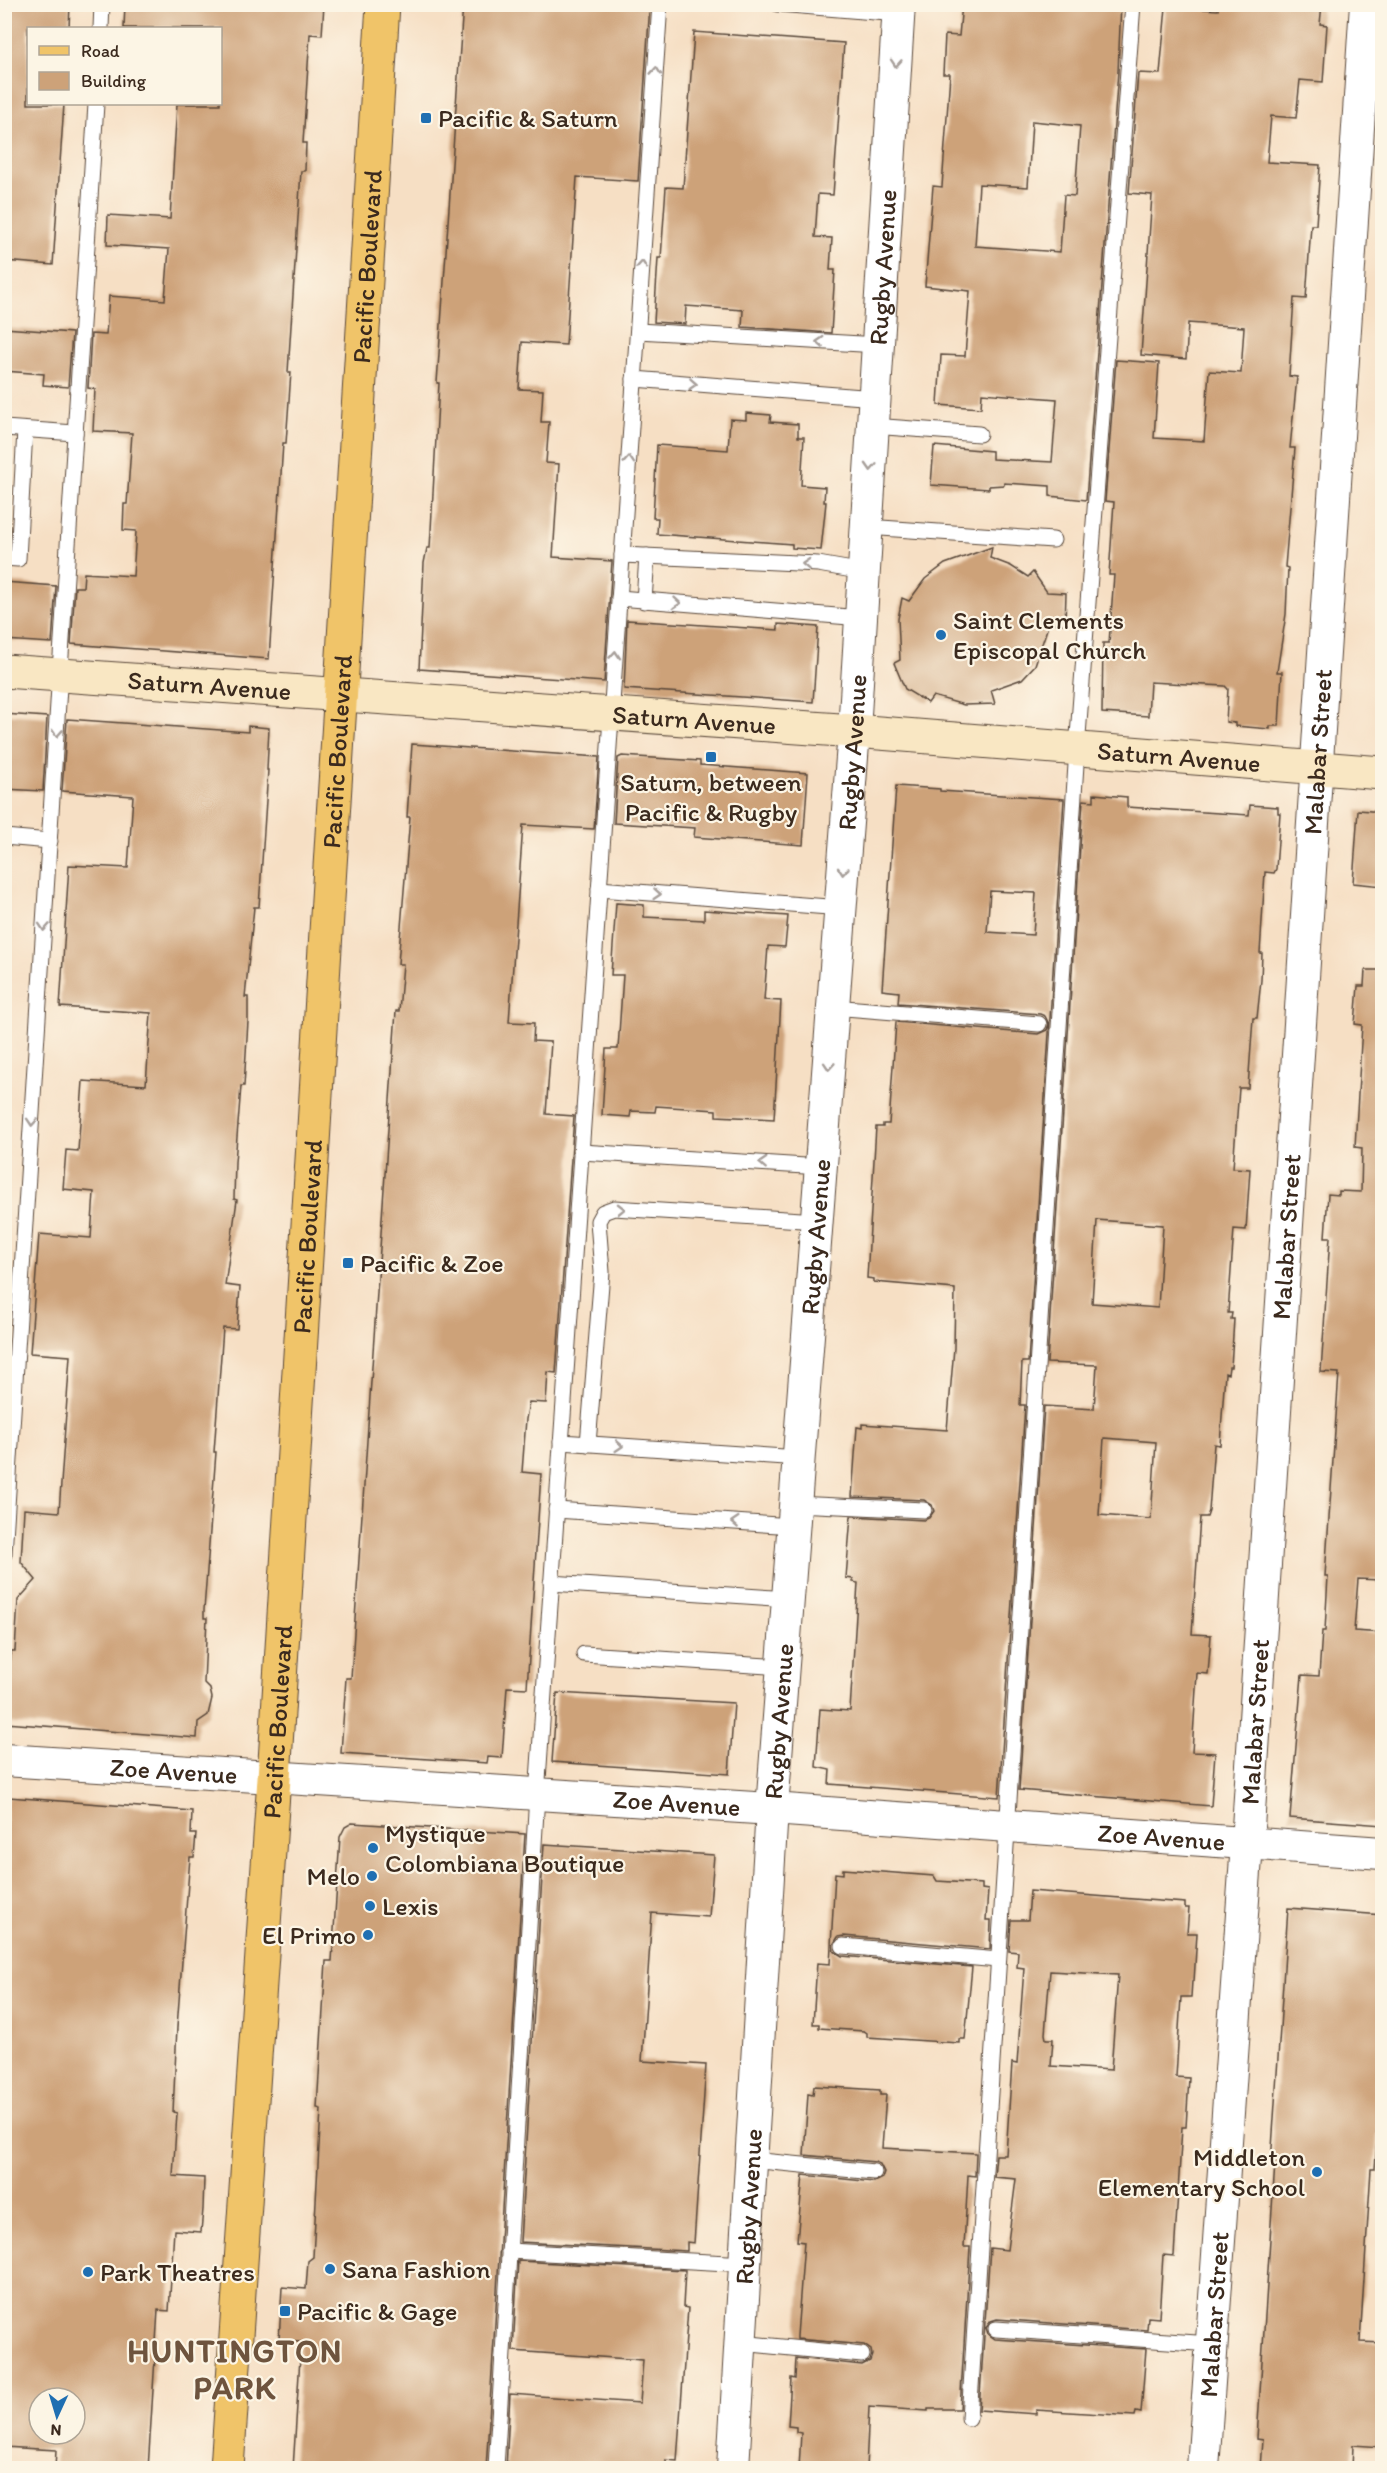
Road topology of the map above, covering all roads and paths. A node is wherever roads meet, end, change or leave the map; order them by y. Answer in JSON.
{"nodes":[{"id":1,"x":102,"y":4,"type":"edge"},
{"id":2,"x":383,"y":4,"type":"edge"},
{"id":3,"x":660,"y":4,"type":"edge"},
{"id":4,"x":778,"y":4,"type":"edge"},
{"id":5,"x":1133,"y":4,"type":"edge"},
{"id":6,"x":1366,"y":4,"type":"edge"},
{"id":7,"x":899,"y":9,"type":"edge"},
{"id":8,"x":100,"y":27,"type":"edge"},
{"id":9,"x":96,"y":105,"type":"edge"},
{"id":10,"x":638,"y":331,"type":"junction"},
{"id":11,"x":878,"y":345,"type":"junction"},
{"id":12,"x":634,"y":379,"type":"junction"},
{"id":13,"x":874,"y":412,"type":"junction"},
{"id":14,"x":4,"y":428,"type":"edge"},
{"id":15,"x":26,"y":430,"type":"junction"},
{"id":16,"x":75,"y":433,"type":"junction"},
{"id":17,"x":980,"y":434,"type":"dead end"},
{"id":18,"x":867,"y":527,"type":"junction"},
{"id":19,"x":1053,"y":540,"type":"dead end"},
{"id":20,"x":622,"y":555,"type":"junction"},
{"id":21,"x":647,"y":556,"type":"junction"},
{"id":22,"x":4,"y":558,"type":"edge"},
{"id":23,"x":864,"y":572,"type":"junction"},
{"id":24,"x":619,"y":598,"type":"junction"},
{"id":25,"x":644,"y":601,"type":"junction"},
{"id":26,"x":861,"y":618,"type":"junction"},
{"id":27,"x":4,"y":671,"type":"edge"},
{"id":28,"x":60,"y":674,"type":"junction"},
{"id":29,"x":342,"y":693,"type":"junction"},
{"id":30,"x":611,"y":713,"type":"junction"},
{"id":31,"x":854,"y":731,"type":"junction"},
{"id":32,"x":1077,"y":749,"type":"junction"},
{"id":33,"x":1316,"y":769,"type":"junction"},
{"id":34,"x":1383,"y":773,"type":"edge"},
{"id":35,"x":4,"y":837,"type":"edge"},
{"id":36,"x":50,"y":841,"type":"junction"},
{"id":37,"x":598,"y":889,"type":"junction"},
{"id":38,"x":841,"y":908,"type":"junction"},
{"id":39,"x":833,"y":1007,"type":"junction"},
{"id":40,"x":1039,"y":1024,"type":"dead end"},
{"id":41,"x":581,"y":1152,"type":"junction"},
{"id":42,"x":821,"y":1167,"type":"junction"},
{"id":43,"x":817,"y":1221,"type":"junction"},
{"id":44,"x":561,"y":1442,"type":"junction"},
{"id":45,"x":588,"y":1444,"type":"junction"},
{"id":46,"x":799,"y":1458,"type":"junction"},
{"id":47,"x":556,"y":1510,"type":"junction"},
{"id":48,"x":924,"y":1510,"type":"dead end"},
{"id":49,"x":794,"y":1515,"type":"junction"},
{"id":50,"x":4,"y":1554,"type":"edge"},
{"id":51,"x":551,"y":1583,"type":"junction"},
{"id":52,"x":788,"y":1599,"type":"junction"},
{"id":53,"x":584,"y":1654,"type":"dead end"},
{"id":54,"x":783,"y":1667,"type":"junction"},
{"id":55,"x":4,"y":1760,"type":"edge"},
{"id":56,"x":274,"y":1778,"type":"junction"},
{"id":57,"x":537,"y":1795,"type":"junction"},
{"id":58,"x":772,"y":1809,"type":"junction"},
{"id":59,"x":1006,"y":1826,"type":"junction"},
{"id":60,"x":1247,"y":1843,"type":"junction"},
{"id":61,"x":1383,"y":1853,"type":"edge"},
{"id":62,"x":843,"y":1946,"type":"dead end"},
{"id":63,"x":998,"y":1960,"type":"junction"},
{"id":64,"x":752,"y":2160,"type":"junction"},
{"id":65,"x":874,"y":2172,"type":"dead end"},
{"id":66,"x":509,"y":2252,"type":"junction"},
{"id":67,"x":746,"y":2264,"type":"junction"},
{"id":68,"x":996,"y":2329,"type":"dead end"},
{"id":69,"x":741,"y":2343,"type":"junction"},
{"id":70,"x":1211,"y":2344,"type":"junction"},
{"id":71,"x":862,"y":2355,"type":"dead end"},
{"id":72,"x":969,"y":2418,"type":"dead end"},
{"id":73,"x":227,"y":2469,"type":"edge"},
{"id":74,"x":496,"y":2469,"type":"edge"},
{"id":75,"x":734,"y":2469,"type":"edge"},
{"id":76,"x":1203,"y":2469,"type":"edge"}],
"edges":[{"from":1,"to":8,"type":"lane"},
{"from":2,"to":29,"type":"main road","name":"Pacific Boulevard"},
{"from":10,"to":3,"type":"lane","one_way":true},
{"from":4,"to":7,"type":"lane"},
{"from":5,"to":32,"type":"lane"},
{"from":6,"to":33,"type":"street","name":"Malabar Street"},
{"from":7,"to":11,"type":"street","name":"Rugby Avenue","one_way":true},
{"from":9,"to":16,"type":"lane"},
{"from":11,"to":10,"type":"lane","one_way":true},
{"from":10,"to":12,"type":"lane"},
{"from":11,"to":13,"type":"street","name":"Rugby Avenue"},
{"from":12,"to":13,"type":"lane","one_way":true},
{"from":20,"to":12,"type":"lane","one_way":true},
{"from":13,"to":17,"type":"lane"},
{"from":13,"to":18,"type":"street","name":"Rugby Avenue","one_way":true},
{"from":14,"to":15,"type":"lane"},
{"from":15,"to":16,"type":"lane"},
{"from":15,"to":22,"type":"lane"},
{"from":16,"to":28,"type":"lane"},
{"from":18,"to":19,"type":"lane"},
{"from":18,"to":23,"type":"street","name":"Rugby Avenue"},
{"from":20,"to":21,"type":"lane"},
{"from":20,"to":24,"type":"lane"},
{"from":23,"to":21,"type":"lane","one_way":true},
{"from":21,"to":25,"type":"lane"},
{"from":23,"to":26,"type":"street","name":"Rugby Avenue"},
{"from":24,"to":25,"type":"lane"},
{"from":30,"to":24,"type":"lane","one_way":true},
{"from":25,"to":26,"type":"lane","one_way":true},
{"from":26,"to":31,"type":"street","name":"Rugby Avenue"},
{"from":27,"to":28,"type":"street","name":"Saturn Avenue"},
{"from":28,"to":29,"type":"street","name":"Saturn Avenue"},
{"from":28,"to":36,"type":"lane","one_way":true},
{"from":29,"to":30,"type":"street","name":"Saturn Avenue"},
{"from":29,"to":56,"type":"main road","name":"Pacific Boulevard"},
{"from":30,"to":31,"type":"street","name":"Saturn Avenue"},
{"from":30,"to":37,"type":"lane"},
{"from":31,"to":32,"type":"street","name":"Saturn Avenue"},
{"from":31,"to":38,"type":"street","name":"Rugby Avenue","one_way":true},
{"from":32,"to":33,"type":"street","name":"Saturn Avenue"},
{"from":32,"to":59,"type":"lane"},
{"from":33,"to":34,"type":"street","name":"Saturn Avenue"},
{"from":33,"to":60,"type":"street","name":"Malabar Street"},
{"from":35,"to":36,"type":"lane"},
{"from":36,"to":50,"type":"lane","one_way":true},
{"from":37,"to":38,"type":"lane","one_way":true},
{"from":37,"to":41,"type":"lane"},
{"from":38,"to":39,"type":"street","name":"Rugby Avenue"},
{"from":39,"to":40,"type":"lane"},
{"from":39,"to":42,"type":"street","name":"Rugby Avenue","one_way":true},
{"from":42,"to":41,"type":"lane","one_way":true},
{"from":41,"to":44,"type":"lane"},
{"from":42,"to":43,"type":"street","name":"Rugby Avenue"},
{"from":45,"to":43,"type":"lane","one_way":true},
{"from":43,"to":46,"type":"street","name":"Rugby Avenue"},
{"from":44,"to":45,"type":"lane"},
{"from":44,"to":47,"type":"lane"},
{"from":45,"to":46,"type":"lane","one_way":true},
{"from":46,"to":49,"type":"street","name":"Rugby Avenue"},
{"from":49,"to":47,"type":"lane","one_way":true},
{"from":47,"to":51,"type":"lane"},
{"from":48,"to":49,"type":"lane"},
{"from":49,"to":52,"type":"street","name":"Rugby Avenue"},
{"from":51,"to":52,"type":"lane"},
{"from":51,"to":57,"type":"lane"},
{"from":52,"to":54,"type":"street","name":"Rugby Avenue"},
{"from":53,"to":54,"type":"lane"},
{"from":54,"to":58,"type":"street","name":"Rugby Avenue"},
{"from":55,"to":56,"type":"street","name":"Zoe Avenue"},
{"from":56,"to":57,"type":"street","name":"Zoe Avenue"},
{"from":56,"to":73,"type":"main road","name":"Pacific Boulevard"},
{"from":57,"to":58,"type":"street","name":"Zoe Avenue"},
{"from":57,"to":66,"type":"lane"},
{"from":58,"to":59,"type":"street","name":"Zoe Avenue"},
{"from":58,"to":64,"type":"street","name":"Rugby Avenue"},
{"from":59,"to":60,"type":"street","name":"Zoe Avenue"},
{"from":59,"to":63,"type":"lane"},
{"from":60,"to":61,"type":"street","name":"Zoe Avenue"},
{"from":60,"to":70,"type":"street","name":"Malabar Street"},
{"from":62,"to":63,"type":"lane"},
{"from":63,"to":72,"type":"lane"},
{"from":64,"to":65,"type":"lane"},
{"from":64,"to":67,"type":"street","name":"Rugby Avenue"},
{"from":66,"to":67,"type":"lane"},
{"from":66,"to":74,"type":"lane"},
{"from":67,"to":69,"type":"street","name":"Rugby Avenue"},
{"from":68,"to":70,"type":"lane"},
{"from":69,"to":71,"type":"lane"},
{"from":69,"to":75,"type":"street","name":"Rugby Avenue"},
{"from":70,"to":76,"type":"street","name":"Malabar Street"}]}
